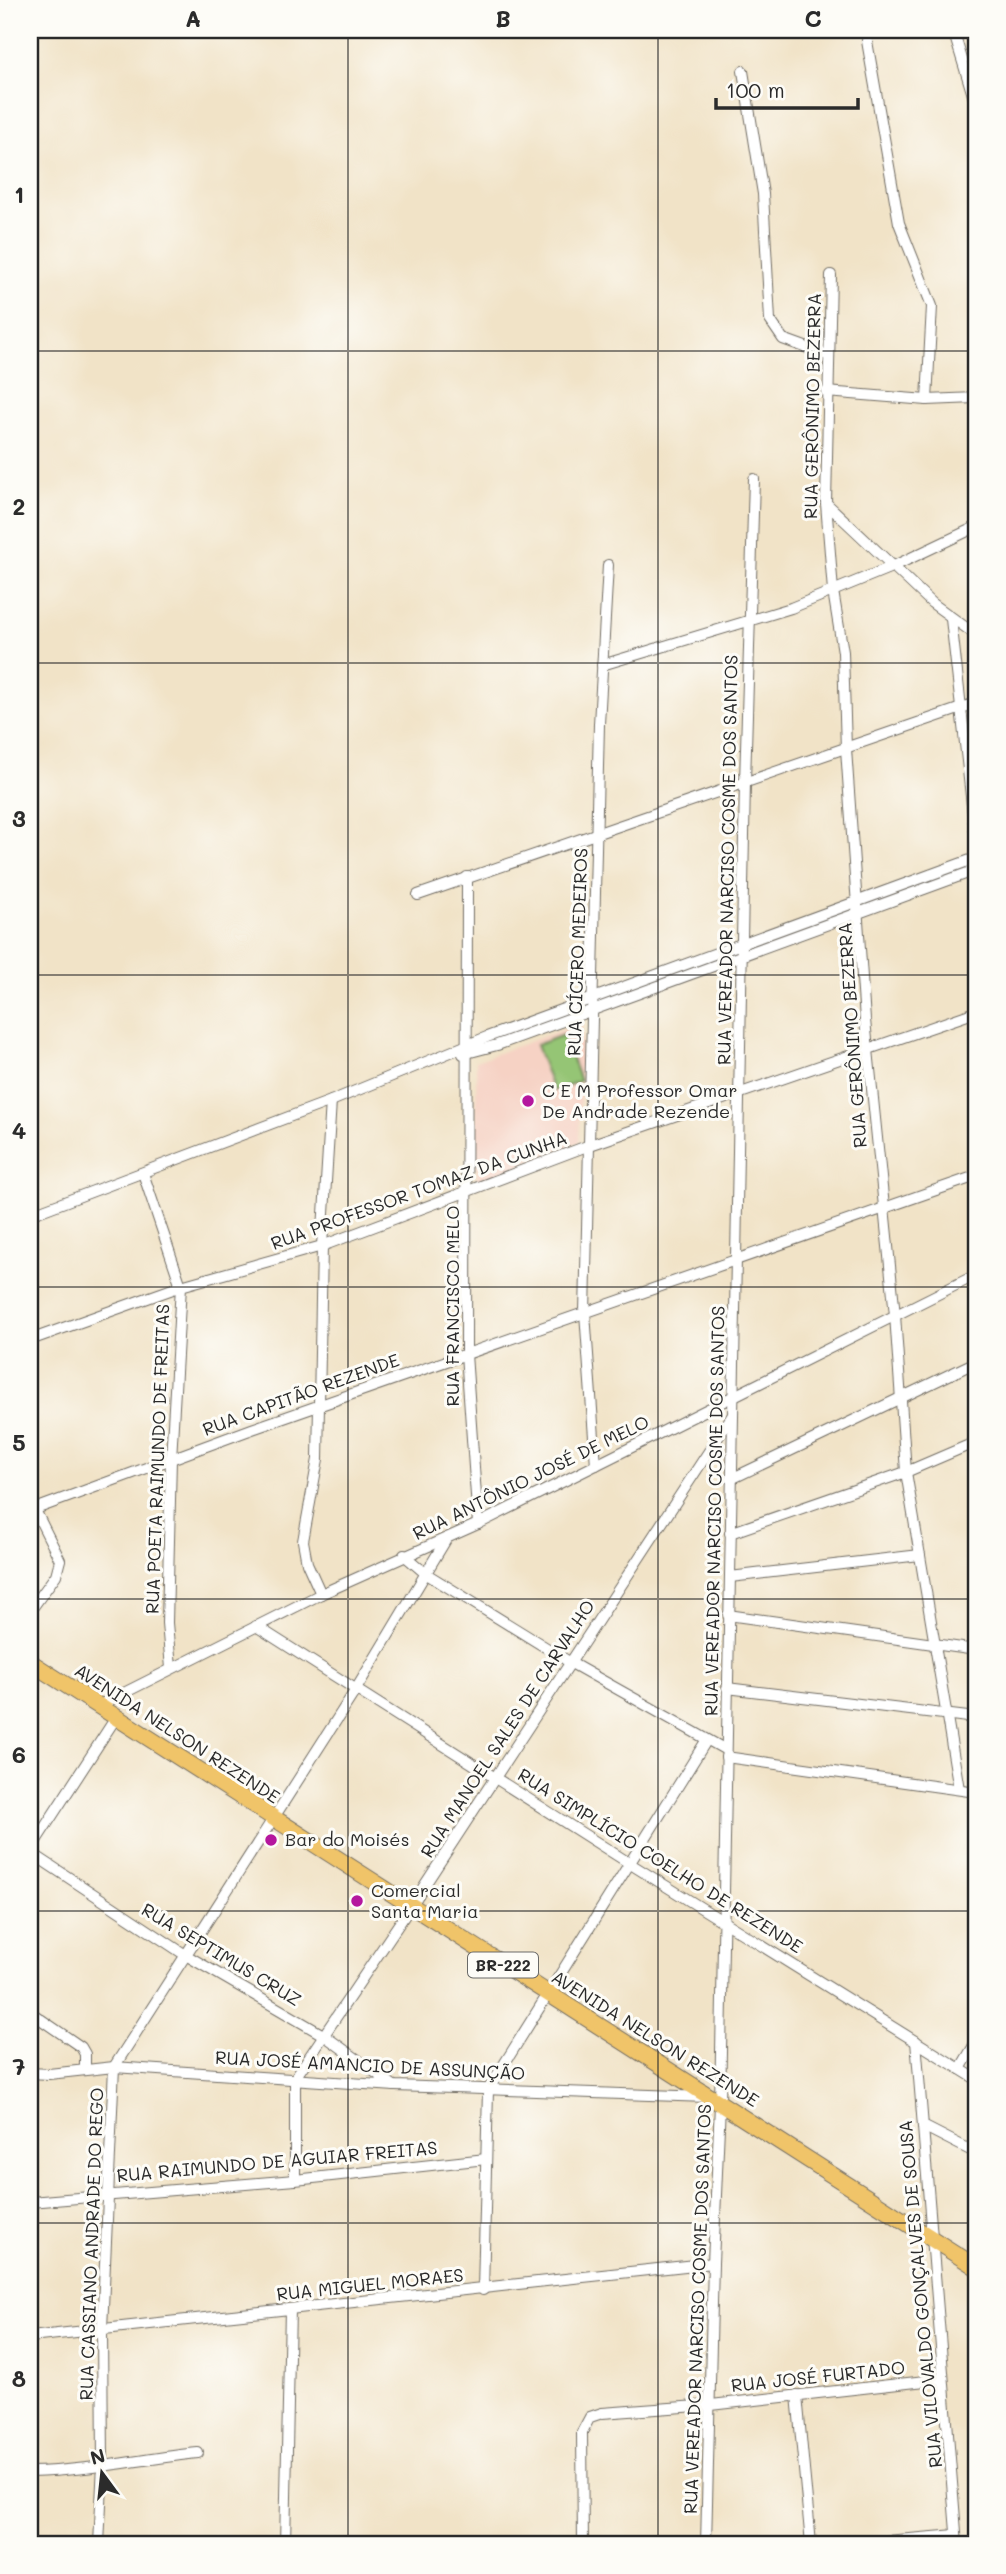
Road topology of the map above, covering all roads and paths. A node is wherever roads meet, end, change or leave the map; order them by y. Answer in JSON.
{"nodes":[{"id":1,"x":953,"y":30,"type":"edge"},
{"id":2,"x":867,"y":41,"type":"dead end"},
{"id":3,"x":976,"y":65,"type":"edge"},
{"id":4,"x":743,"y":71,"type":"dead end"},
{"id":5,"x":966,"y":72,"type":"junction"},
{"id":6,"x":976,"y":105,"type":"edge"},
{"id":7,"x":831,"y":275,"type":"dead end"},
{"id":8,"x":827,"y":355,"type":"junction"},
{"id":9,"x":826,"y":392,"type":"junction"},
{"id":10,"x":976,"y":398,"type":"edge"},
{"id":11,"x":926,"y":400,"type":"junction"},
{"id":12,"x":754,"y":479,"type":"dead end"},
{"id":13,"x":826,"y":503,"type":"junction"},
{"id":14,"x":976,"y":527,"type":"edge"},
{"id":15,"x":608,"y":565,"type":"dead end"},
{"id":16,"x":894,"y":566,"type":"junction"},
{"id":17,"x":833,"y":591,"type":"junction"},
{"id":18,"x":951,"y":619,"type":"junction"},
{"id":19,"x":749,"y":622,"type":"junction"},
{"id":20,"x":976,"y":635,"type":"edge"},
{"id":21,"x":602,"y":665,"type":"junction"},
{"id":22,"x":976,"y":703,"type":"edge"},
{"id":23,"x":962,"y":708,"type":"junction"},
{"id":24,"x":846,"y":749,"type":"junction"},
{"id":25,"x":745,"y":782,"type":"junction"},
{"id":26,"x":597,"y":834,"type":"junction"},
{"id":27,"x":976,"y":841,"type":"edge"},
{"id":28,"x":976,"y":858,"type":"edge"},
{"id":29,"x":976,"y":870,"type":"edge"},
{"id":30,"x":467,"y":877,"type":"junction"},
{"id":31,"x":418,"y":895,"type":"dead end"},
{"id":32,"x":859,"y":899,"type":"junction"},
{"id":33,"x":860,"y":911,"type":"junction"},
{"id":34,"x":742,"y":943,"type":"junction"},
{"id":35,"x":741,"y":955,"type":"junction"},
{"id":36,"x":592,"y":1005,"type":"junction"},
{"id":37,"x":976,"y":1012,"type":"edge"},
{"id":38,"x":467,"y":1049,"type":"junction"},
{"id":39,"x":868,"y":1050,"type":"junction"},
{"id":40,"x":739,"y":1096,"type":"junction"},
{"id":41,"x":331,"y":1101,"type":"junction"},
{"id":42,"x":587,"y":1146,"type":"junction"},
{"id":43,"x":143,"y":1173,"type":"junction"},
{"id":44,"x":976,"y":1176,"type":"edge"},
{"id":45,"x":468,"y":1193,"type":"junction"},
{"id":46,"x":882,"y":1209,"type":"junction"},
{"id":47,"x":30,"y":1215,"type":"edge"},
{"id":48,"x":322,"y":1246,"type":"junction"},
{"id":49,"x":736,"y":1260,"type":"junction"},
{"id":50,"x":976,"y":1275,"type":"edge"},
{"id":51,"x":181,"y":1286,"type":"junction"},
{"id":52,"x":585,"y":1313,"type":"junction"},
{"id":53,"x":895,"y":1315,"type":"junction"},
{"id":54,"x":30,"y":1340,"type":"edge"},
{"id":55,"x":466,"y":1354,"type":"junction"},
{"id":56,"x":976,"y":1362,"type":"edge"},
{"id":57,"x":733,"y":1396,"type":"junction"},
{"id":58,"x":900,"y":1397,"type":"junction"},
{"id":59,"x":320,"y":1405,"type":"junction"},
{"id":60,"x":732,"y":1415,"type":"junction"},
{"id":61,"x":976,"y":1442,"type":"edge"},
{"id":62,"x":171,"y":1459,"type":"junction"},
{"id":63,"x":596,"y":1465,"type":"junction"},
{"id":64,"x":906,"y":1472,"type":"junction"},
{"id":65,"x":731,"y":1479,"type":"junction"},
{"id":66,"x":31,"y":1507,"type":"edge"},
{"id":67,"x":478,"y":1524,"type":"junction"},
{"id":68,"x":730,"y":1533,"type":"junction"},
{"id":69,"x":447,"y":1538,"type":"junction"},
{"id":70,"x":404,"y":1555,"type":"junction"},
{"id":71,"x":919,"y":1555,"type":"junction"},
{"id":72,"x":425,"y":1573,"type":"junction"},
{"id":73,"x":730,"y":1577,"type":"junction"},
{"id":74,"x":321,"y":1594,"type":"junction"},
{"id":75,"x":30,"y":1611,"type":"edge"},
{"id":76,"x":728,"y":1615,"type":"junction"},
{"id":77,"x":256,"y":1626,"type":"junction"},
{"id":78,"x":935,"y":1644,"type":"junction"},
{"id":79,"x":976,"y":1650,"type":"edge"},
{"id":80,"x":30,"y":1662,"type":"edge"},
{"id":81,"x":572,"y":1663,"type":"junction"},
{"id":82,"x":171,"y":1668,"type":"junction"},
{"id":83,"x":727,"y":1688,"type":"junction"},
{"id":84,"x":355,"y":1691,"type":"junction"},
{"id":85,"x":98,"y":1706,"type":"junction"},
{"id":86,"x":947,"y":1714,"type":"junction"},
{"id":87,"x":976,"y":1718,"type":"edge"},
{"id":88,"x":115,"y":1719,"type":"junction"},
{"id":89,"x":706,"y":1741,"type":"junction"},
{"id":90,"x":726,"y":1754,"type":"junction"},
{"id":91,"x":495,"y":1775,"type":"junction"},
{"id":92,"x":959,"y":1789,"type":"junction"},
{"id":93,"x":976,"y":1792,"type":"edge"},
{"id":94,"x":272,"y":1819,"type":"junction"},
{"id":95,"x":30,"y":1851,"type":"edge"},
{"id":96,"x":629,"y":1863,"type":"junction"},
{"id":97,"x":411,"y":1906,"type":"junction"},
{"id":98,"x":723,"y":1921,"type":"junction"},
{"id":99,"x":184,"y":1954,"type":"junction"},
{"id":100,"x":546,"y":1993,"type":"junction"},
{"id":101,"x":30,"y":2012,"type":"edge"},
{"id":102,"x":325,"y":2036,"type":"junction"},
{"id":103,"x":916,"y":2041,"type":"junction"},
{"id":104,"x":976,"y":2042,"type":"edge"},
{"id":105,"x":114,"y":2067,"type":"junction"},
{"id":106,"x":85,"y":2069,"type":"junction"},
{"id":107,"x":960,"y":2069,"type":"junction"},
{"id":108,"x":30,"y":2073,"type":"edge"},
{"id":109,"x":295,"y":2078,"type":"junction"},
{"id":110,"x":976,"y":2079,"type":"edge"},
{"id":111,"x":395,"y":2086,"type":"junction"},
{"id":112,"x":488,"y":2090,"type":"junction"},
{"id":113,"x":714,"y":2100,"type":"junction"},
{"id":114,"x":923,"y":2126,"type":"junction"},
{"id":115,"x":976,"y":2154,"type":"edge"},
{"id":116,"x":486,"y":2159,"type":"junction"},
{"id":117,"x":295,"y":2180,"type":"junction"},
{"id":118,"x":108,"y":2193,"type":"junction"},
{"id":119,"x":30,"y":2202,"type":"edge"},
{"id":120,"x":931,"y":2238,"type":"junction"},
{"id":121,"x":713,"y":2263,"type":"junction"},
{"id":122,"x":976,"y":2267,"type":"edge"},
{"id":123,"x":483,"y":2290,"type":"junction"},
{"id":124,"x":290,"y":2309,"type":"junction"},
{"id":125,"x":102,"y":2329,"type":"junction"},
{"id":126,"x":30,"y":2337,"type":"edge"},
{"id":127,"x":943,"y":2379,"type":"junction"},
{"id":128,"x":797,"y":2395,"type":"junction"},
{"id":129,"x":711,"y":2405,"type":"junction"},
{"id":130,"x":198,"y":2453,"type":"dead end"},
{"id":131,"x":103,"y":2464,"type":"junction"},
{"id":132,"x":30,"y":2472,"type":"edge"},
{"id":133,"x":957,"y":2540,"type":"edge"},
{"id":134,"x":99,"y":2544,"type":"edge"},
{"id":135,"x":285,"y":2544,"type":"edge"},
{"id":136,"x":583,"y":2544,"type":"edge"},
{"id":137,"x":706,"y":2544,"type":"edge"},
{"id":138,"x":811,"y":2544,"type":"edge"},
{"id":139,"x":851,"y":2544,"type":"edge"}],
"edges":[{"from":1,"to":5,"type":"street"},
{"from":2,"to":11,"type":"street"},
{"from":3,"to":5,"type":"street"},
{"from":4,"to":8,"type":"street"},
{"from":5,"to":6,"type":"street"},
{"from":7,"to":8,"type":"street","name":"RUA GERÔNIMO BEZERRA"},
{"from":8,"to":9,"type":"street","name":"RUA GERÔNIMO BEZERRA"},
{"from":9,"to":11,"type":"street"},
{"from":9,"to":13,"type":"street","name":"RUA GERÔNIMO BEZERRA"},
{"from":10,"to":11,"type":"street"},
{"from":12,"to":19,"type":"street","name":"RUA VEREADOR NARCISO COSME DOS SANTOS"},
{"from":13,"to":16,"type":"street"},
{"from":13,"to":17,"type":"street","name":"RUA GERÔNIMO BEZERRA"},
{"from":14,"to":16,"type":"street"},
{"from":15,"to":21,"type":"street","name":"RUA CÍCERO MEDEIROS"},
{"from":16,"to":17,"type":"street"},
{"from":16,"to":18,"type":"street"},
{"from":17,"to":19,"type":"street"},
{"from":17,"to":24,"type":"street","name":"RUA GERÔNIMO BEZERRA"},
{"from":18,"to":20,"type":"street"},
{"from":18,"to":23,"type":"street"},
{"from":19,"to":21,"type":"street"},
{"from":19,"to":25,"type":"street","name":"RUA VEREADOR NARCISO COSME DOS SANTOS"},
{"from":21,"to":26,"type":"street","name":"RUA CÍCERO MEDEIROS"},
{"from":22,"to":23,"type":"street"},
{"from":23,"to":24,"type":"street"},
{"from":23,"to":27,"type":"street"},
{"from":24,"to":25,"type":"street"},
{"from":24,"to":32,"type":"street","name":"RUA GERÔNIMO BEZERRA"},
{"from":25,"to":26,"type":"street"},
{"from":25,"to":34,"type":"street","name":"RUA VEREADOR NARCISO COSME DOS SANTOS"},
{"from":26,"to":30,"type":"street"},
{"from":26,"to":36,"type":"street","name":"RUA CÍCERO MEDEIROS"},
{"from":28,"to":32,"type":"street"},
{"from":29,"to":33,"type":"street"},
{"from":30,"to":31,"type":"street"},
{"from":30,"to":38,"type":"street","name":"RUA FRANCISCO MELO"},
{"from":32,"to":33,"type":"street","name":"RUA GERÔNIMO BEZERRA"},
{"from":32,"to":34,"type":"street"},
{"from":33,"to":35,"type":"street"},
{"from":33,"to":39,"type":"street","name":"RUA GERÔNIMO BEZERRA"},
{"from":34,"to":35,"type":"street","name":"RUA VEREADOR NARCISO COSME DOS SANTOS"},
{"from":34,"to":36,"type":"street"},
{"from":35,"to":36,"type":"street"},
{"from":35,"to":40,"type":"street","name":"RUA VEREADOR NARCISO COSME DOS SANTOS"},
{"from":36,"to":38,"type":"street"},
{"from":36,"to":42,"type":"street","name":"RUA CÍCERO MEDEIROS"},
{"from":37,"to":39,"type":"street","name":"RUA PROFESSOR TOMAZ DA CUNHA"},
{"from":38,"to":41,"type":"street"},
{"from":38,"to":45,"type":"street","name":"RUA FRANCISCO MELO"},
{"from":39,"to":40,"type":"street","name":"RUA PROFESSOR TOMAZ DA CUNHA"},
{"from":39,"to":46,"type":"street","name":"RUA GERÔNIMO BEZERRA"},
{"from":40,"to":42,"type":"street","name":"RUA PROFESSOR TOMAZ DA CUNHA"},
{"from":40,"to":49,"type":"street","name":"RUA VEREADOR NARCISO COSME DOS SANTOS"},
{"from":41,"to":43,"type":"street"},
{"from":41,"to":48,"type":"street"},
{"from":42,"to":45,"type":"street","name":"RUA PROFESSOR TOMAZ DA CUNHA"},
{"from":42,"to":52,"type":"street","name":"RUA CÍCERO MEDEIROS"},
{"from":43,"to":47,"type":"street"},
{"from":43,"to":51,"type":"street","name":"RUA POETA RAIMUNDO DE FREITAS"},
{"from":44,"to":46,"type":"street","name":"RUA CAPITÃO REZENDE"},
{"from":45,"to":48,"type":"street","name":"RUA PROFESSOR TOMAZ DA CUNHA"},
{"from":45,"to":55,"type":"street","name":"RUA FRANCISCO MELO"},
{"from":46,"to":49,"type":"street","name":"RUA CAPITÃO REZENDE"},
{"from":46,"to":53,"type":"street","name":"RUA GERÔNIMO BEZERRA"},
{"from":48,"to":51,"type":"street","name":"RUA PROFESSOR TOMAZ DA CUNHA"},
{"from":48,"to":59,"type":"street"},
{"from":49,"to":52,"type":"street","name":"RUA CAPITÃO REZENDE"},
{"from":49,"to":57,"type":"street","name":"RUA VEREADOR NARCISO COSME DOS SANTOS"},
{"from":50,"to":53,"type":"street","name":"RUA ANTÔNIO JOSÉ DE MELO"},
{"from":51,"to":54,"type":"street","name":"RUA PROFESSOR TOMAZ DA CUNHA"},
{"from":51,"to":62,"type":"street","name":"RUA POETA RAIMUNDO DE FREITAS"},
{"from":52,"to":55,"type":"street","name":"RUA CAPITÃO REZENDE"},
{"from":52,"to":63,"type":"street","name":"RUA CÍCERO MEDEIROS"},
{"from":53,"to":57,"type":"street","name":"RUA ANTÔNIO JOSÉ DE MELO"},
{"from":53,"to":58,"type":"street","name":"RUA GERÔNIMO BEZERRA"},
{"from":55,"to":59,"type":"street","name":"RUA CAPITÃO REZENDE"},
{"from":55,"to":67,"type":"street","name":"RUA FRANCISCO MELO"},
{"from":56,"to":58,"type":"street"},
{"from":57,"to":60,"type":"street","name":"RUA VEREADOR NARCISO COSME DOS SANTOS"},
{"from":57,"to":63,"type":"street","name":"RUA ANTÔNIO JOSÉ DE MELO"},
{"from":58,"to":64,"type":"street","name":"RUA GERÔNIMO BEZERRA"},
{"from":58,"to":65,"type":"street"},
{"from":59,"to":62,"type":"street","name":"RUA CAPITÃO REZENDE"},
{"from":59,"to":74,"type":"street"},
{"from":60,"to":65,"type":"street","name":"RUA VEREADOR NARCISO COSME DOS SANTOS"},
{"from":60,"to":81,"type":"street","name":"RUA MANOEL SALES DE CARVALHO"},
{"from":61,"to":64,"type":"street"},
{"from":62,"to":66,"type":"street","name":"RUA CAPITÃO REZENDE"},
{"from":62,"to":82,"type":"street","name":"RUA POETA RAIMUNDO DE FREITAS"},
{"from":63,"to":67,"type":"street","name":"RUA ANTÔNIO JOSÉ DE MELO"},
{"from":64,"to":68,"type":"street"},
{"from":64,"to":71,"type":"street","name":"RUA GERÔNIMO BEZERRA"},
{"from":65,"to":68,"type":"street","name":"RUA VEREADOR NARCISO COSME DOS SANTOS"},
{"from":66,"to":75,"type":"street"},
{"from":67,"to":69,"type":"street","name":"RUA ANTÔNIO JOSÉ DE MELO"},
{"from":68,"to":73,"type":"street","name":"RUA VEREADOR NARCISO COSME DOS SANTOS"},
{"from":69,"to":70,"type":"street","name":"RUA ANTÔNIO JOSÉ DE MELO"},
{"from":69,"to":72,"type":"street","name":"RUA CASSIANO ANDRADE DO REGO"},
{"from":70,"to":72,"type":"street"},
{"from":70,"to":74,"type":"street","name":"RUA ANTÔNIO JOSÉ DE MELO"},
{"from":71,"to":73,"type":"street"},
{"from":71,"to":78,"type":"street","name":"RUA GERÔNIMO BEZERRA"},
{"from":72,"to":81,"type":"street"},
{"from":72,"to":84,"type":"street","name":"RUA CASSIANO ANDRADE DO REGO"},
{"from":73,"to":76,"type":"street","name":"RUA VEREADOR NARCISO COSME DOS SANTOS"},
{"from":74,"to":77,"type":"street","name":"RUA ANTÔNIO JOSÉ DE MELO"},
{"from":76,"to":78,"type":"street"},
{"from":76,"to":83,"type":"street","name":"RUA VEREADOR NARCISO COSME DOS SANTOS"},
{"from":77,"to":82,"type":"street","name":"RUA ANTÔNIO JOSÉ DE MELO"},
{"from":77,"to":84,"type":"street","name":"RUA SIMPLÍCIO COELHO DE REZENDE"},
{"from":78,"to":79,"type":"street"},
{"from":78,"to":86,"type":"street","name":"RUA GERÔNIMO BEZERRA"},
{"from":80,"to":85,"type":"main road","name":"AVENIDA NELSON REZENDE","number":"BR-222"},
{"from":81,"to":89,"type":"street"},
{"from":81,"to":91,"type":"street","name":"RUA MANOEL SALES DE CARVALHO"},
{"from":82,"to":85,"type":"street","name":"RUA ANTÔNIO JOSÉ DE MELO"},
{"from":83,"to":86,"type":"street"},
{"from":83,"to":90,"type":"street","name":"RUA VEREADOR NARCISO COSME DOS SANTOS"},
{"from":84,"to":91,"type":"street","name":"RUA SIMPLÍCIO COELHO DE REZENDE"},
{"from":84,"to":94,"type":"street","name":"RUA CASSIANO ANDRADE DO REGO"},
{"from":85,"to":88,"type":"main road","name":"AVENIDA NELSON REZENDE","number":"BR-222"},
{"from":86,"to":87,"type":"street"},
{"from":86,"to":92,"type":"street","name":"RUA GERÔNIMO BEZERRA"},
{"from":88,"to":94,"type":"main road","name":"AVENIDA NELSON REZENDE","number":"BR-222"},
{"from":88,"to":95,"type":"street"},
{"from":89,"to":90,"type":"street"},
{"from":89,"to":96,"type":"street"},
{"from":90,"to":92,"type":"street"},
{"from":90,"to":98,"type":"street","name":"RUA VEREADOR NARCISO COSME DOS SANTOS"},
{"from":91,"to":96,"type":"street","name":"RUA SIMPLÍCIO COELHO DE REZENDE"},
{"from":91,"to":97,"type":"street","name":"RUA MANOEL SALES DE CARVALHO"},
{"from":92,"to":93,"type":"street"},
{"from":94,"to":97,"type":"main road","name":"AVENIDA NELSON REZENDE","number":"BR-222"},
{"from":94,"to":99,"type":"street","name":"RUA CASSIANO ANDRADE DO REGO"},
{"from":95,"to":99,"type":"street","name":"RUA SEPTIMUS CRUZ"},
{"from":96,"to":98,"type":"street","name":"RUA SIMPLÍCIO COELHO DE REZENDE"},
{"from":96,"to":100,"type":"street"},
{"from":97,"to":100,"type":"main road","name":"AVENIDA NELSON REZENDE","number":"BR-222"},
{"from":97,"to":102,"type":"street","name":"RUA MANOEL SALES DE CARVALHO"},
{"from":98,"to":103,"type":"street","name":"RUA SIMPLÍCIO COELHO DE REZENDE"},
{"from":98,"to":113,"type":"street","name":"RUA VEREADOR NARCISO COSME DOS SANTOS"},
{"from":99,"to":102,"type":"street","name":"RUA SEPTIMUS CRUZ"},
{"from":99,"to":105,"type":"street","name":"RUA CASSIANO ANDRADE DO REGO"},
{"from":100,"to":112,"type":"street"},
{"from":100,"to":113,"type":"main road","name":"AVENIDA NELSON REZENDE","number":"BR-222"},
{"from":101,"to":106,"type":"street"},
{"from":102,"to":109,"type":"street","name":"RUA MANOEL SALES DE CARVALHO"},
{"from":102,"to":111,"type":"street","name":"RUA SEPTIMUS CRUZ"},
{"from":103,"to":107,"type":"street","name":"RUA SIMPLÍCIO COELHO DE REZENDE"},
{"from":103,"to":114,"type":"street","name":"RUA VILOVALDO GONÇALVES DE SOUSA"},
{"from":104,"to":107,"type":"street"},
{"from":105,"to":106,"type":"street","name":"RUA JOSÉ AMANCIO DE ASSUNÇÃO"},
{"from":105,"to":109,"type":"street","name":"RUA JOSÉ AMANCIO DE ASSUNÇÃO"},
{"from":105,"to":118,"type":"street","name":"RUA CASSIANO ANDRADE DO REGO"},
{"from":106,"to":108,"type":"street","name":"RUA JOSÉ AMANCIO DE ASSUNÇÃO"},
{"from":107,"to":110,"type":"street","name":"RUA SIMPLÍCIO COELHO DE REZENDE"},
{"from":109,"to":111,"type":"street","name":"RUA JOSÉ AMANCIO DE ASSUNÇÃO"},
{"from":109,"to":117,"type":"street"},
{"from":111,"to":112,"type":"street","name":"RUA JOSÉ AMANCIO DE ASSUNÇÃO"},
{"from":112,"to":113,"type":"street","name":"RUA JOSÉ AMANCIO DE ASSUNÇÃO"},
{"from":112,"to":116,"type":"street"},
{"from":113,"to":120,"type":"main road","name":"AVENIDA NELSON REZENDE","number":"BR-222"},
{"from":113,"to":121,"type":"street","name":"RUA VEREADOR NARCISO COSME DOS SANTOS"},
{"from":114,"to":115,"type":"street"},
{"from":114,"to":120,"type":"street","name":"RUA VILOVALDO GONÇALVES DE SOUSA"},
{"from":116,"to":117,"type":"street","name":"RUA RAIMUNDO DE AGUIAR FREITAS"},
{"from":116,"to":123,"type":"street"},
{"from":117,"to":118,"type":"street","name":"RUA RAIMUNDO DE AGUIAR FREITAS"},
{"from":118,"to":119,"type":"street","name":"RUA RAIMUNDO DE AGUIAR FREITAS"},
{"from":118,"to":125,"type":"street","name":"RUA CASSIANO ANDRADE DO REGO"},
{"from":120,"to":122,"type":"main road","name":"AVENIDA NELSON REZENDE","number":"BR-222"},
{"from":120,"to":127,"type":"street","name":"RUA VILOVALDO GONÇALVES DE SOUSA"},
{"from":121,"to":123,"type":"street","name":"RUA MIGUEL MORAES"},
{"from":121,"to":129,"type":"street","name":"RUA VEREADOR NARCISO COSME DOS SANTOS"},
{"from":123,"to":124,"type":"street","name":"RUA MIGUEL MORAES"},
{"from":124,"to":125,"type":"street","name":"RUA MIGUEL MORAES"},
{"from":124,"to":135,"type":"street"},
{"from":125,"to":126,"type":"street","name":"RUA MIGUEL MORAES"},
{"from":125,"to":131,"type":"street","name":"RUA CASSIANO ANDRADE DO REGO"},
{"from":127,"to":128,"type":"street","name":"RUA JOSÉ FURTADO"},
{"from":127,"to":133,"type":"street","name":"RUA VILOVALDO GONÇALVES DE SOUSA"},
{"from":128,"to":129,"type":"street","name":"RUA JOSÉ FURTADO"},
{"from":128,"to":138,"type":"street"},
{"from":129,"to":136,"type":"street","name":"RUA JOSÉ FURTADO"},
{"from":129,"to":137,"type":"street","name":"RUA VEREADOR NARCISO COSME DOS SANTOS"},
{"from":130,"to":131,"type":"street"},
{"from":131,"to":132,"type":"street"},
{"from":131,"to":134,"type":"street","name":"RUA CASSIANO ANDRADE DO REGO"},
{"from":133,"to":139,"type":"street"}]}
